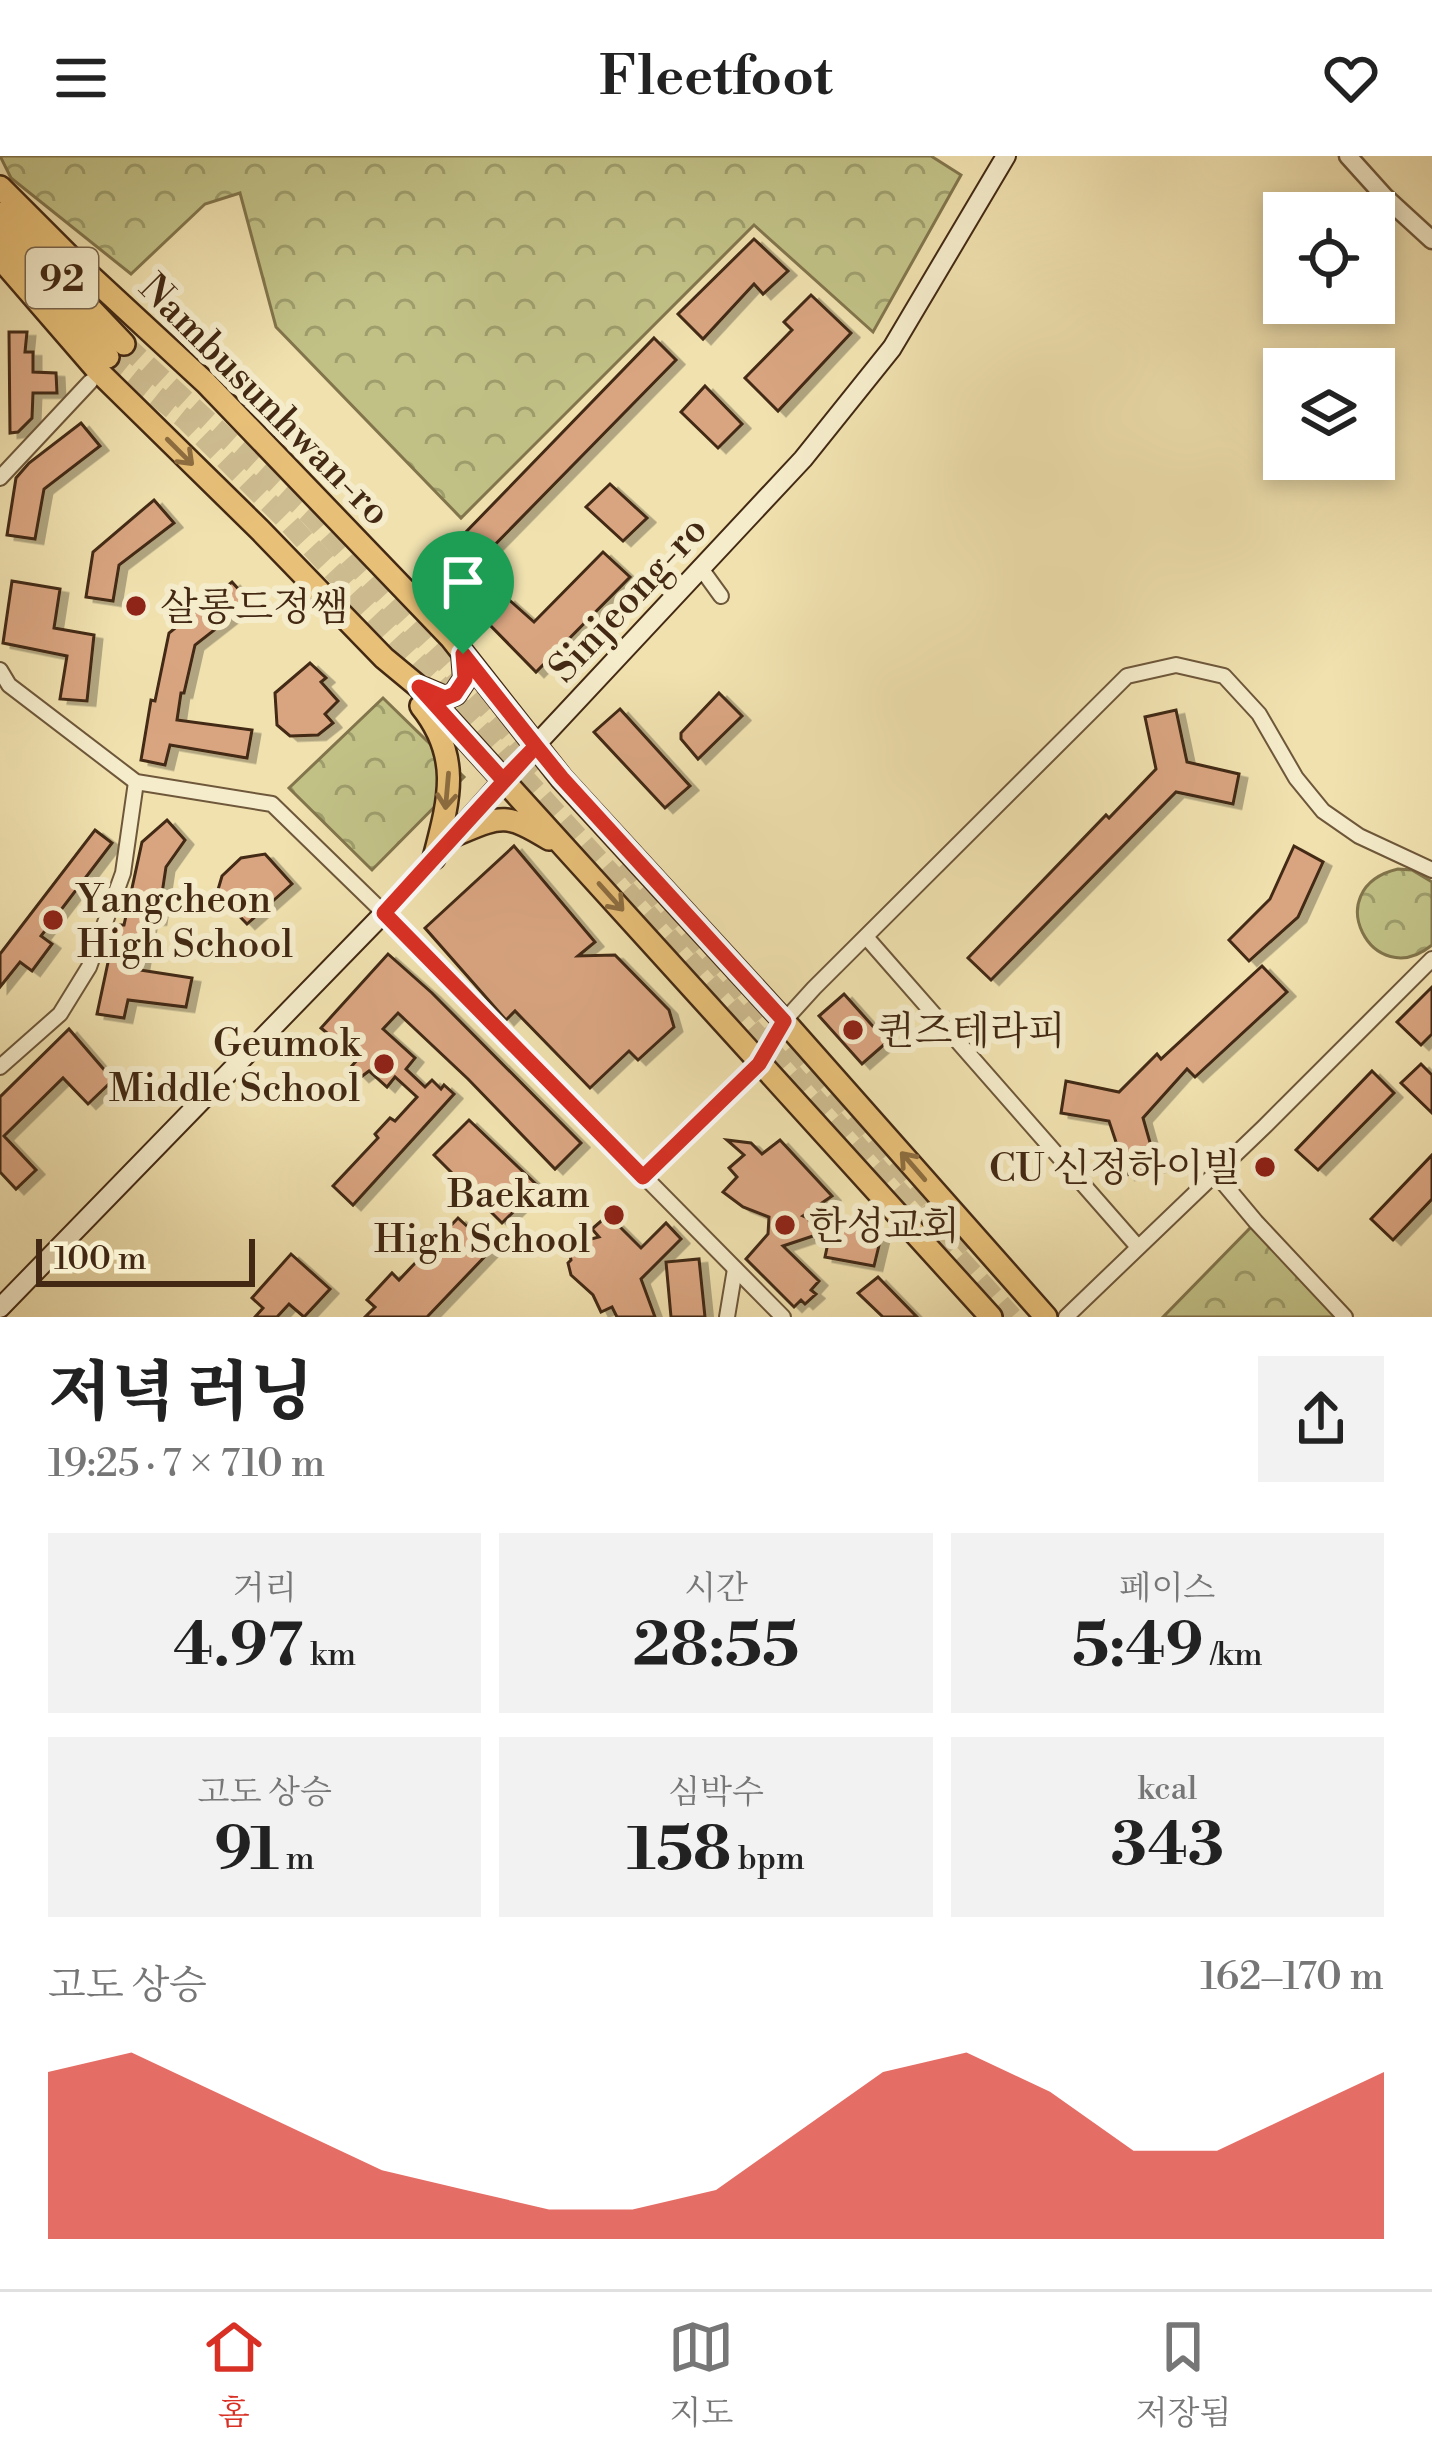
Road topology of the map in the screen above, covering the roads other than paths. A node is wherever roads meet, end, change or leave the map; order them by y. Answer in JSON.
{"nodes":[{"id":1,"x":1006,"y":156,"type":"edge"},
{"id":2,"x":1348,"y":156,"type":"edge"},
{"id":3,"x":0,"y":187,"type":"edge"},
{"id":4,"x":0,"y":213,"type":"edge"},
{"id":5,"x":0,"y":236,"type":"edge"},
{"id":6,"x":1432,"y":240,"type":"edge"},
{"id":7,"x":0,"y":258,"type":"edge"},
{"id":8,"x":91,"y":382,"type":"dead end"},
{"id":9,"x":0,"y":478,"type":"edge"},
{"id":10,"x":700,"y":567,"type":"junction"},
{"id":11,"x":722,"y":596,"type":"dead end"},
{"id":12,"x":463,"y":654,"type":"junction"},
{"id":13,"x":384,"y":658,"type":"junction"},
{"id":14,"x":0,"y":670,"type":"edge"},
{"id":15,"x":419,"y":687,"type":"junction"},
{"id":16,"x":536,"y":746,"type":"junction"},
{"id":17,"x":503,"y":780,"type":"junction"},
{"id":18,"x":136,"y":782,"type":"junction"},
{"id":19,"x":455,"y":835,"type":"junction"},
{"id":20,"x":570,"y":851,"type":"junction"},
{"id":21,"x":434,"y":858,"type":"junction"},
{"id":22,"x":1432,"y":870,"type":"edge"},
{"id":23,"x":384,"y":913,"type":"junction"},
{"id":24,"x":867,"y":938,"type":"junction"},
{"id":25,"x":1432,"y":958,"type":"edge"},
{"id":26,"x":784,"y":1021,"type":"junction"},
{"id":27,"x":759,"y":1064,"type":"junction"},
{"id":28,"x":0,"y":1066,"type":"edge"},
{"id":29,"x":1214,"y":1173,"type":"junction"},
{"id":30,"x":643,"y":1177,"type":"junction"},
{"id":31,"x":1138,"y":1247,"type":"junction"},
{"id":32,"x":735,"y":1269,"type":"junction"},
{"id":33,"x":0,"y":1308,"type":"edge"},
{"id":34,"x":727,"y":1317,"type":"edge"},
{"id":35,"x":783,"y":1317,"type":"edge"},
{"id":36,"x":991,"y":1317,"type":"edge"},
{"id":37,"x":1046,"y":1317,"type":"edge"},
{"id":38,"x":1066,"y":1317,"type":"edge"},
{"id":39,"x":1345,"y":1317,"type":"edge"}],
"edges":[{"from":1,"to":10,"type":"main road","name":"Sinjeong-ro"},
{"from":2,"to":6,"type":"street"},
{"from":3,"to":12,"type":"main road","name":"Nambusunhwan-ro"},
{"from":4,"to":5,"type":"main road","name":"Nambusunhwan-ro","number":"92"},
{"from":7,"to":13,"type":"main road","one_way":true},
{"from":8,"to":9,"type":"street"},
{"from":10,"to":11,"type":"street"},
{"from":10,"to":16,"type":"main road","name":"Sinjeong-ro"},
{"from":12,"to":15,"type":"main road"},
{"from":12,"to":16,"type":"main road","name":"Nambusunhwan-ro"},
{"from":13,"to":15,"type":"main road"},
{"from":13,"to":21,"type":"main road","one_way":true},
{"from":14,"to":18,"type":"street"},
{"from":15,"to":17,"type":"main road"},
{"from":16,"to":17,"type":"main road","name":"Sinjeong-ro"},
{"from":16,"to":26,"type":"main road","name":"Nambusunhwan-ro"},
{"from":17,"to":19,"type":"main road","name":"Sinjeong-ro"},
{"from":17,"to":20,"type":"main road"},
{"from":18,"to":23,"type":"street"},
{"from":18,"to":28,"type":"street"},
{"from":19,"to":20,"type":"main road"},
{"from":19,"to":21,"type":"main road","name":"Sinjeong-ro"},
{"from":20,"to":27,"type":"main road","one_way":true},
{"from":21,"to":23,"type":"main road","name":"Sinjeong-ro"},
{"from":22,"to":24,"type":"street"},
{"from":23,"to":30,"type":"street"},
{"from":23,"to":33,"type":"main road","name":"Sinjeong-ro"},
{"from":24,"to":26,"type":"street"},
{"from":24,"to":31,"type":"street"},
{"from":25,"to":29,"type":"street"},
{"from":26,"to":27,"type":"street"},
{"from":37,"to":26,"type":"main road","name":"Nambusunhwan-ro","one_way":true},
{"from":27,"to":30,"type":"street"},
{"from":27,"to":36,"type":"main road"},
{"from":29,"to":31,"type":"street"},
{"from":29,"to":39,"type":"street"},
{"from":30,"to":32,"type":"street"},
{"from":31,"to":38,"type":"street"},
{"from":32,"to":34,"type":"street"},
{"from":32,"to":35,"type":"street"}]}
